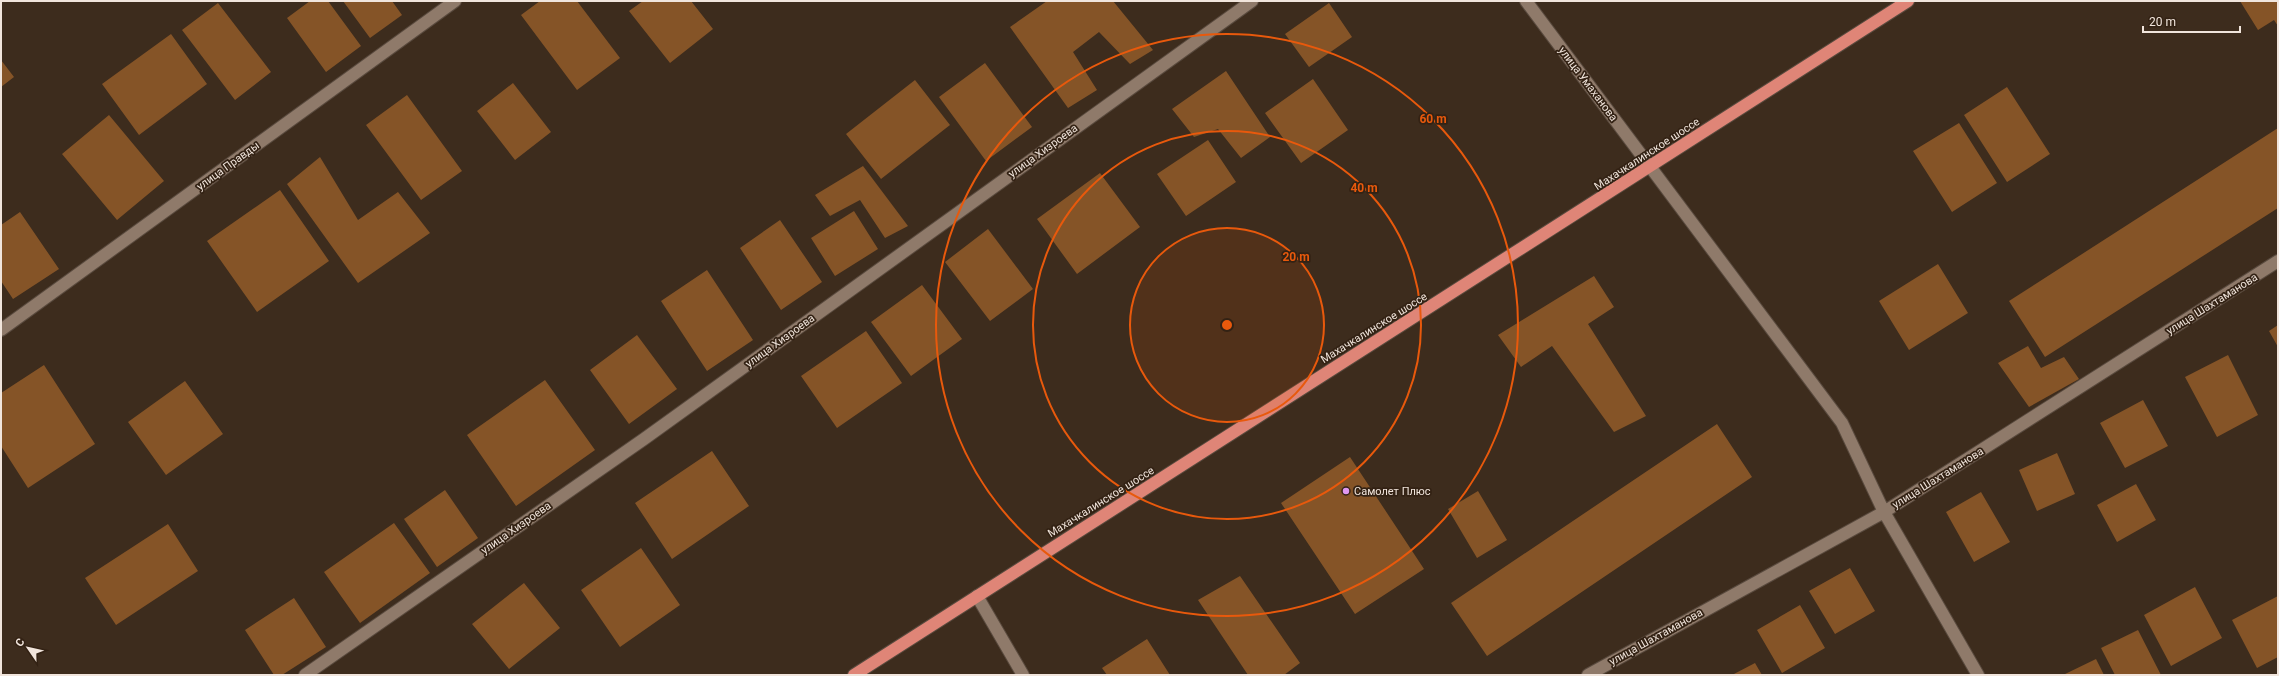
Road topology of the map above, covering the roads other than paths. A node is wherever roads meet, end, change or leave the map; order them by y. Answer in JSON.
{"nodes":[{"id":1,"x":455,"y":1,"type":"edge"},
{"id":2,"x":1252,"y":1,"type":"edge"},
{"id":3,"x":1526,"y":1,"type":"edge"},
{"id":4,"x":1908,"y":1,"type":"edge"},
{"id":5,"x":1650,"y":168,"type":"junction"},
{"id":6,"x":2278,"y":262,"type":"edge"},
{"id":7,"x":1,"y":330,"type":"edge"},
{"id":8,"x":1884,"y":512,"type":"junction"},
{"id":9,"x":977,"y":596,"type":"junction"},
{"id":10,"x":305,"y":675,"type":"edge"},
{"id":11,"x":854,"y":675,"type":"edge"},
{"id":12,"x":1023,"y":675,"type":"edge"},
{"id":13,"x":1588,"y":675,"type":"edge"},
{"id":14,"x":1978,"y":675,"type":"edge"}],
"edges":[{"from":1,"to":7,"type":"street","name":"улица Правды"},
{"from":2,"to":10,"type":"street","name":"улица Хизроева"},
{"from":3,"to":5,"type":"street","name":"улица Умаханова"},
{"from":4,"to":5,"type":"highway","name":"Махачкалинское шоссе"},
{"from":5,"to":8,"type":"street","name":"улица Умаханова"},
{"from":5,"to":9,"type":"highway","name":"Махачкалинское шоссе"},
{"from":6,"to":8,"type":"street","name":"улица Шахтаманова"},
{"from":8,"to":13,"type":"street","name":"улица Шахтаманова"},
{"from":8,"to":14,"type":"street","name":"улица Умаханова"},
{"from":9,"to":11,"type":"highway","name":"Махачкалинское шоссе"},
{"from":9,"to":12,"type":"street"}]}
